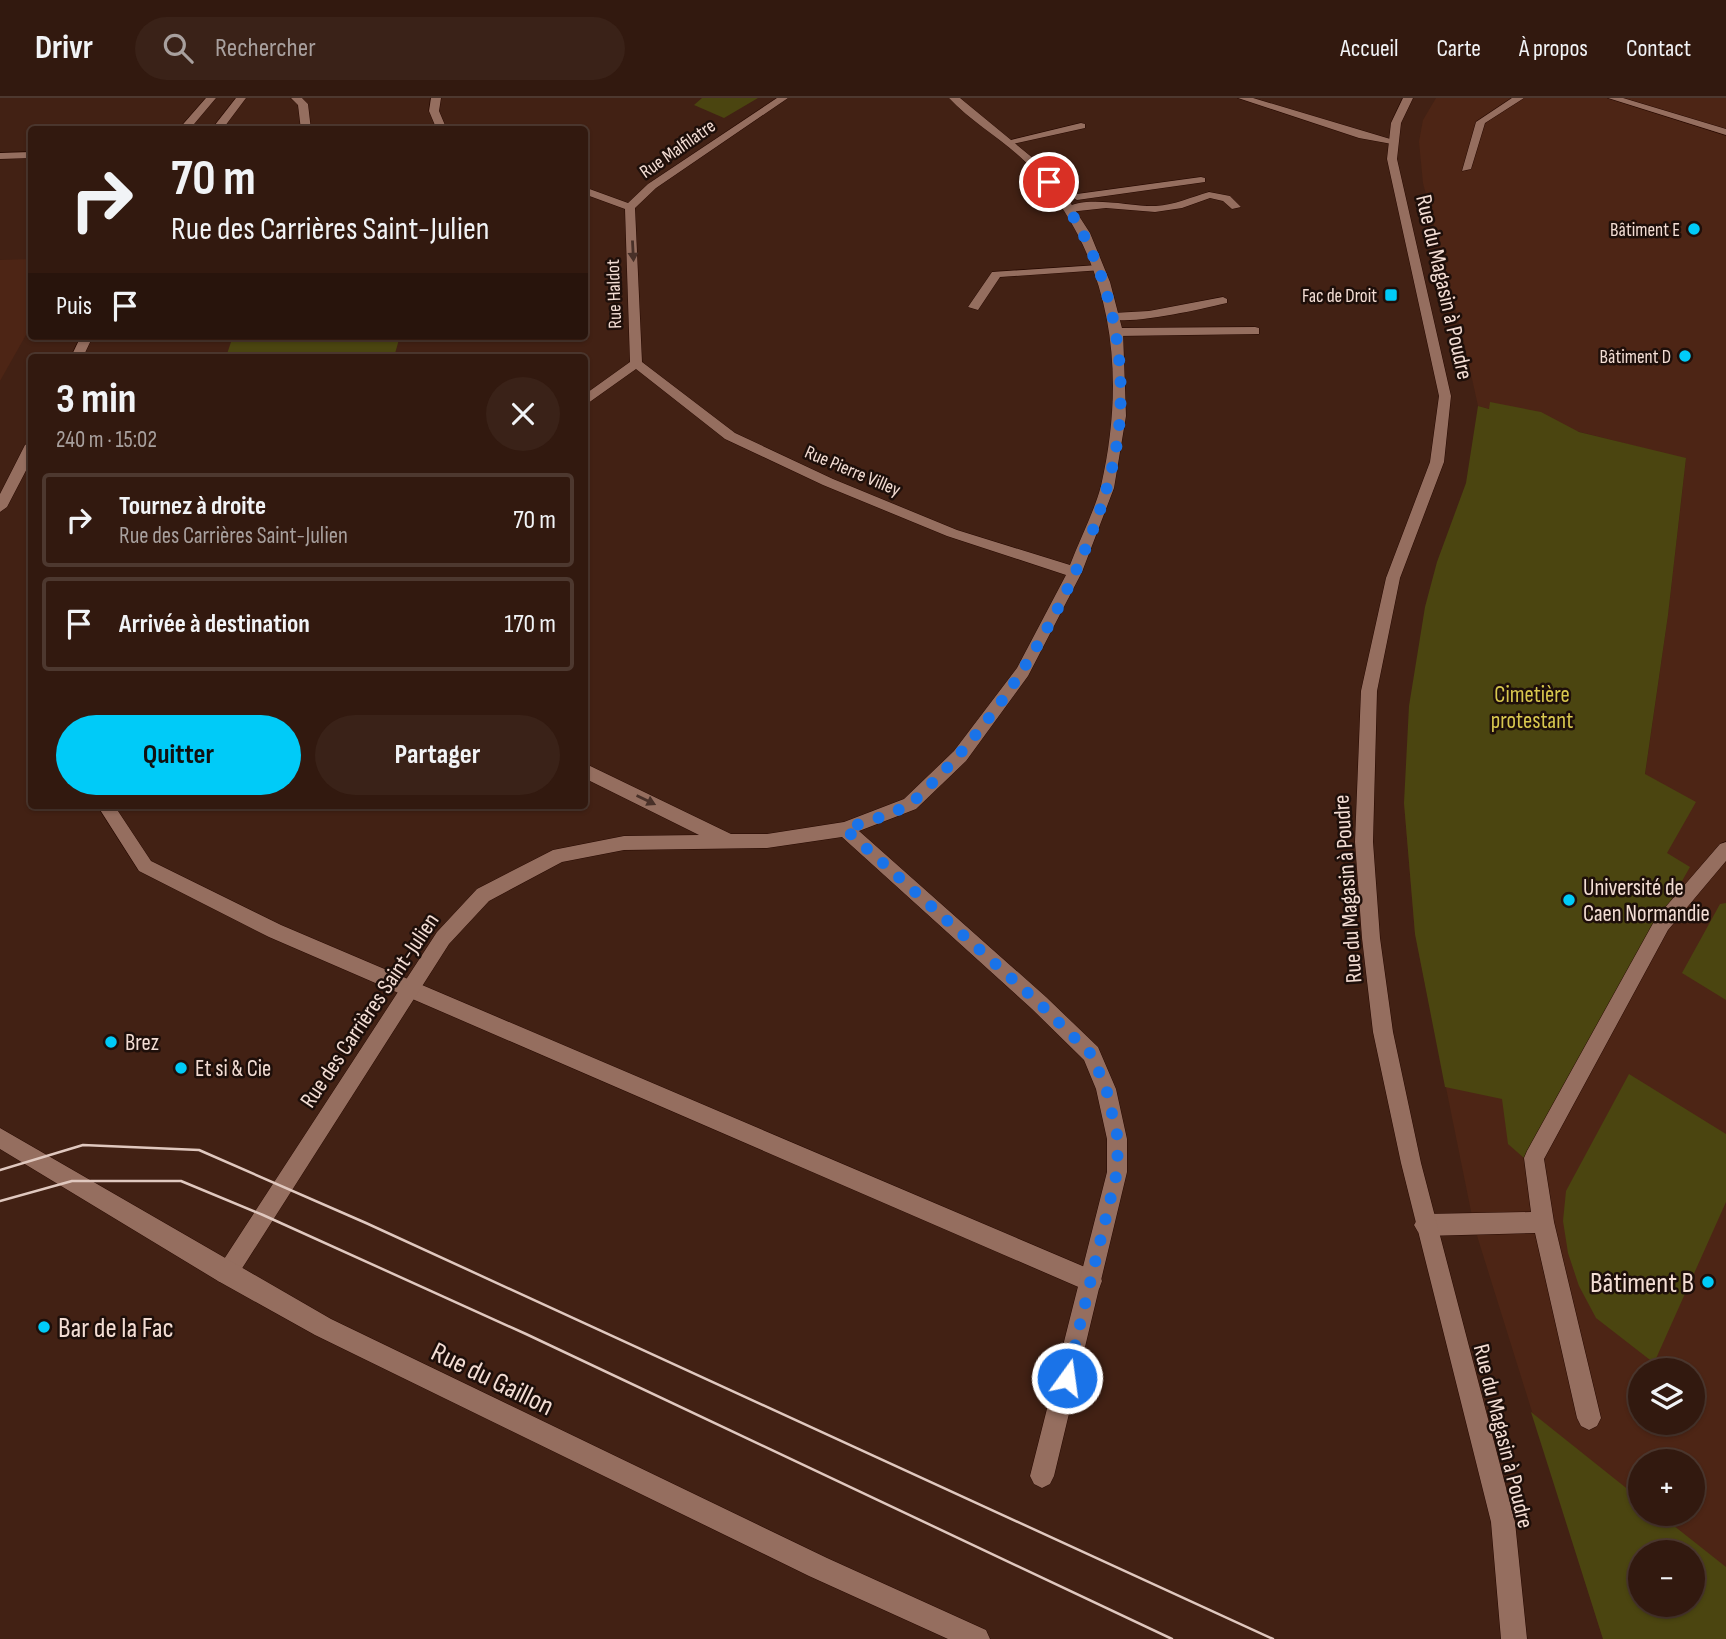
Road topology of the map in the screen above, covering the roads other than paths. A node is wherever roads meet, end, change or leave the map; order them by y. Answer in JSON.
{"nodes":[{"id":1,"x":211,"y":98,"type":"edge"},
{"id":2,"x":241,"y":98,"type":"edge"},
{"id":3,"x":296,"y":98,"type":"edge"},
{"id":4,"x":436,"y":98,"type":"edge"},
{"id":5,"x":783,"y":98,"type":"edge"},
{"id":6,"x":954,"y":98,"type":"edge"},
{"id":7,"x":1243,"y":98,"type":"edge"},
{"id":8,"x":1408,"y":98,"type":"edge"},
{"id":9,"x":1519,"y":98,"type":"edge"},
{"id":10,"x":1613,"y":98,"type":"edge"},
{"id":11,"x":186,"y":126,"type":"edge"},
{"id":12,"x":219,"y":126,"type":"edge"},
{"id":13,"x":306,"y":126,"type":"edge"},
{"id":14,"x":441,"y":126,"type":"edge"},
{"id":15,"x":1081,"y":126,"type":"dead end"},
{"id":16,"x":1726,"y":132,"type":"edge"},
{"id":17,"x":1392,"y":141,"type":"junction"},
{"id":18,"x":1008,"y":142,"type":"junction"},
{"id":19,"x":28,"y":155,"type":"edge"},
{"id":20,"x":0,"y":156,"type":"edge"},
{"id":21,"x":1466,"y":169,"type":"dead end"},
{"id":22,"x":1202,"y":180,"type":"dead end"},
{"id":23,"x":588,"y":191,"type":"edge"},
{"id":24,"x":1066,"y":204,"type":"junction"},
{"id":25,"x":630,"y":207,"type":"junction"},
{"id":26,"x":1236,"y":207,"type":"dead end"},
{"id":27,"x":1098,"y":268,"type":"junction"},
{"id":28,"x":1223,"y":301,"type":"dead end"},
{"id":29,"x":974,"y":307,"type":"dead end"},
{"id":30,"x":1115,"y":325,"type":"junction"},
{"id":31,"x":1255,"y":331,"type":"dead end"},
{"id":32,"x":636,"y":363,"type":"junction"},
{"id":33,"x":588,"y":399,"type":"edge"},
{"id":34,"x":28,"y":453,"type":"edge"},
{"id":35,"x":0,"y":506,"type":"edge"},
{"id":36,"x":1075,"y":572,"type":"junction"},
{"id":37,"x":588,"y":772,"type":"edge"},
{"id":38,"x":108,"y":809,"type":"edge"},
{"id":39,"x":845,"y":829,"type":"junction"},
{"id":40,"x":730,"y":842,"type":"junction"},
{"id":41,"x":1726,"y":849,"type":"edge"},
{"id":42,"x":409,"y":990,"type":"junction"},
{"id":43,"x":0,"y":1138,"type":"edge"},
{"id":44,"x":1543,"y":1222,"type":"junction"},
{"id":45,"x":1425,"y":1225,"type":"junction"},
{"id":46,"x":226,"y":1273,"type":"junction"},
{"id":47,"x":1091,"y":1281,"type":"junction"},
{"id":48,"x":1589,"y":1418,"type":"dead end"},
{"id":49,"x":1042,"y":1476,"type":"dead end"},
{"id":50,"x":977,"y":1639,"type":"edge"},
{"id":51,"x":1514,"y":1639,"type":"edge"}],
"edges":[{"from":1,"to":11,"type":"street"},
{"from":2,"to":12,"type":"street"},
{"from":3,"to":13,"type":"street"},
{"from":4,"to":14,"type":"street"},
{"from":5,"to":25,"type":"street","name":"Rue Malfilatre"},
{"from":6,"to":18,"type":"street","name":"Rue des Carrières Saint-Julien"},
{"from":7,"to":17,"type":"street"},
{"from":8,"to":17,"type":"street","name":"Rue du Magasin à Poudre"},
{"from":9,"to":21,"type":"street"},
{"from":10,"to":16,"type":"street"},
{"from":15,"to":18,"type":"street"},
{"from":17,"to":45,"type":"street","name":"Rue du Magasin à Poudre"},
{"from":18,"to":24,"type":"street","name":"Rue des Carrières Saint-Julien"},
{"from":19,"to":20,"type":"street"},
{"from":22,"to":24,"type":"street"},
{"from":23,"to":25,"type":"street"},
{"from":24,"to":26,"type":"street"},
{"from":24,"to":27,"type":"street","name":"Rue des Carrières Saint-Julien"},
{"from":25,"to":32,"type":"street","name":"Rue Haldot","one_way":true},
{"from":27,"to":29,"type":"street"},
{"from":27,"to":30,"type":"street","name":"Rue des Carrières Saint-Julien"},
{"from":28,"to":30,"type":"street"},
{"from":30,"to":31,"type":"street"},
{"from":30,"to":36,"type":"street","name":"Rue des Carrières Saint-Julien"},
{"from":32,"to":33,"type":"street"},
{"from":32,"to":36,"type":"street","name":"Rue Pierre Villey"},
{"from":34,"to":35,"type":"street"},
{"from":36,"to":39,"type":"street","name":"Rue des Carrières Saint-Julien"},
{"from":37,"to":40,"type":"street","one_way":true},
{"from":38,"to":42,"type":"street"},
{"from":39,"to":40,"type":"street","name":"Rue des Carrières Saint-Julien"},
{"from":39,"to":47,"type":"street"},
{"from":40,"to":42,"type":"street","name":"Rue des Carrières Saint-Julien"},
{"from":41,"to":44,"type":"street"},
{"from":42,"to":46,"type":"street","name":"Rue des Carrières Saint-Julien"},
{"from":42,"to":47,"type":"street"},
{"from":43,"to":46,"type":"street","name":"Rue du Gaillon"},
{"from":44,"to":45,"type":"street"},
{"from":44,"to":48,"type":"street"},
{"from":45,"to":51,"type":"street","name":"Rue du Magasin à Poudre"},
{"from":46,"to":50,"type":"street","name":"Rue du Gaillon"},
{"from":47,"to":49,"type":"street"}]}
